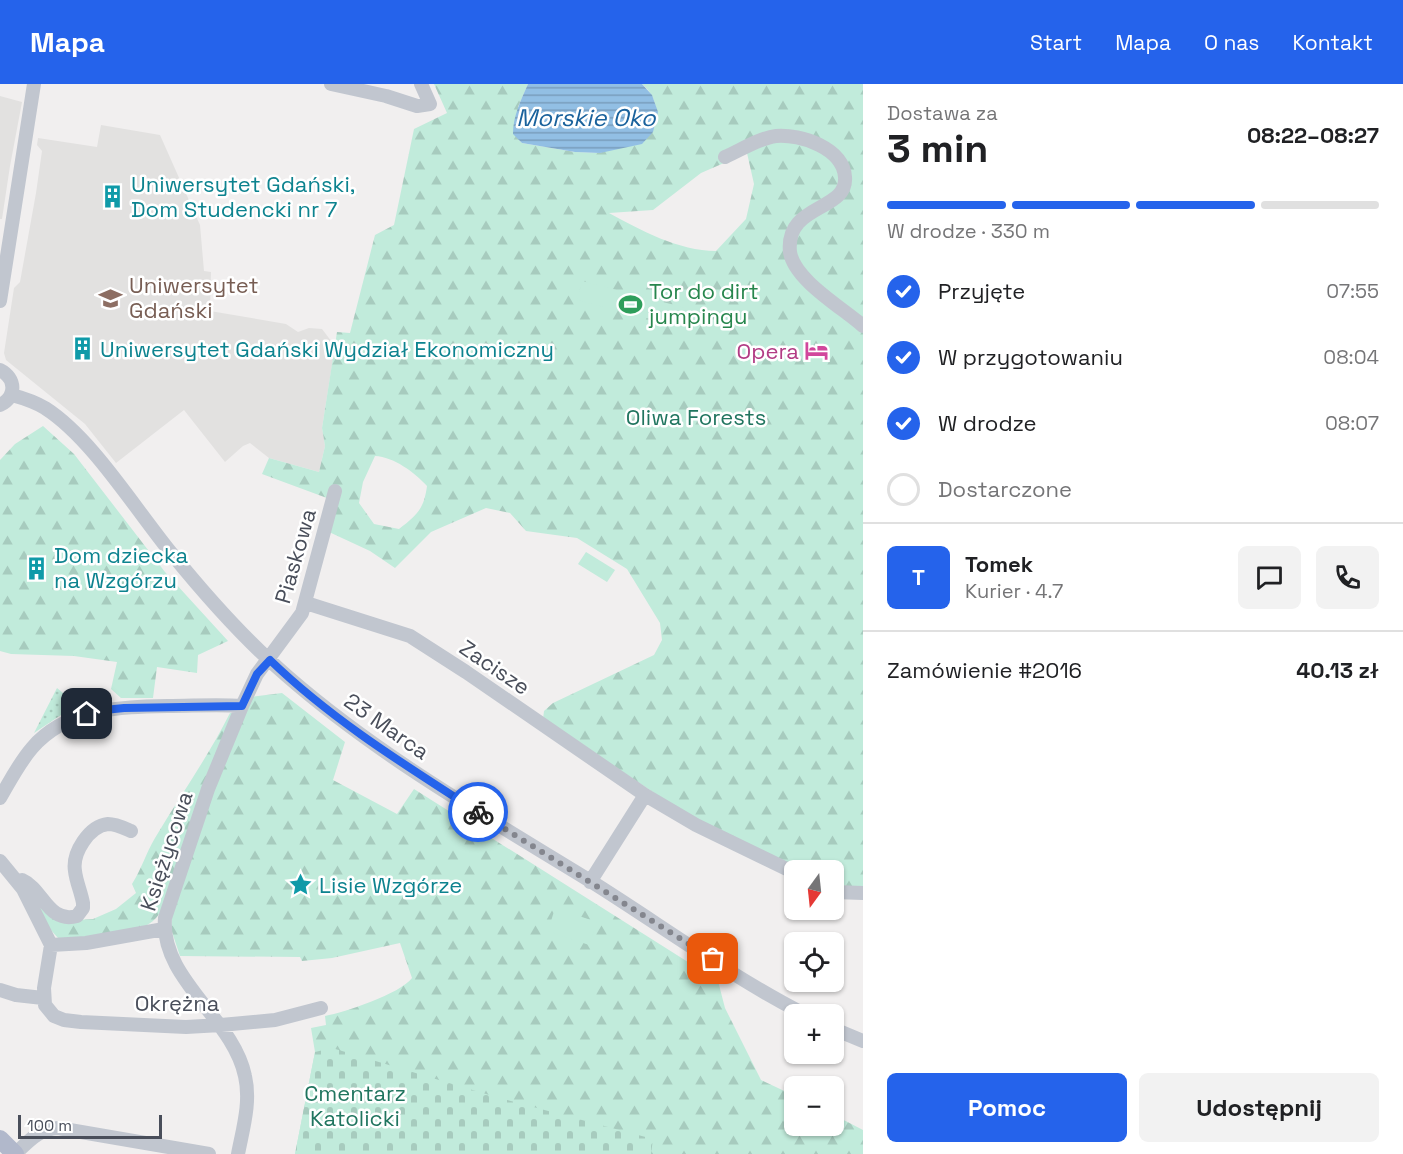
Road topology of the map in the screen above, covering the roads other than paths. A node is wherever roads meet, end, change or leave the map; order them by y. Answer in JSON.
{"nodes":[{"id":1,"x":34,"y":84,"type":"edge"},
{"id":2,"x":331,"y":84,"type":"edge"},
{"id":3,"x":421,"y":84,"type":"edge"},
{"id":4,"x":725,"y":157,"type":"dead end"},
{"id":5,"x":0,"y":301,"type":"edge"},
{"id":6,"x":863,"y":326,"type":"edge"},
{"id":7,"x":0,"y":370,"type":"edge"},
{"id":8,"x":12,"y":395,"type":"junction"},
{"id":9,"x":0,"y":405,"type":"edge"},
{"id":10,"x":335,"y":491,"type":"dead end"},
{"id":11,"x":306,"y":603,"type":"junction"},
{"id":12,"x":270,"y":660,"type":"junction"},
{"id":13,"x":242,"y":706,"type":"junction"},
{"id":14,"x":645,"y":795,"type":"junction"},
{"id":15,"x":0,"y":798,"type":"edge"},
{"id":16,"x":131,"y":831,"type":"dead end"},
{"id":17,"x":0,"y":861,"type":"edge"},
{"id":18,"x":784,"y":868,"type":"edge"},
{"id":19,"x":15,"y":878,"type":"junction"},
{"id":20,"x":590,"y":882,"type":"junction"},
{"id":21,"x":844,"y":892,"type":"edge"},
{"id":22,"x":863,"y":893,"type":"edge"},
{"id":23,"x":164,"y":929,"type":"junction"},
{"id":24,"x":51,"y":945,"type":"junction"},
{"id":25,"x":0,"y":990,"type":"edge"},
{"id":26,"x":43,"y":998,"type":"junction"},
{"id":27,"x":787,"y":1004,"type":"edge"},
{"id":28,"x":321,"y":1008,"type":"dead end"},
{"id":29,"x":221,"y":1025,"type":"junction"},
{"id":30,"x":844,"y":1033,"type":"edge"},
{"id":31,"x":863,"y":1041,"type":"edge"},
{"id":32,"x":0,"y":1139,"type":"edge"},
{"id":33,"x":15,"y":1154,"type":"edge"},
{"id":34,"x":209,"y":1154,"type":"edge"},
{"id":35,"x":238,"y":1154,"type":"edge"}],
"edges":[{"from":1,"to":5,"type":"street"},
{"from":2,"to":3,"type":"street"},
{"from":4,"to":6,"type":"street"},
{"from":7,"to":8,"type":"street"},
{"from":8,"to":9,"type":"street"},
{"from":8,"to":12,"type":"street","name":"23 Marca"},
{"from":10,"to":11,"type":"street","name":"Piaskowa"},
{"from":11,"to":12,"type":"street","name":"Piaskowa"},
{"from":11,"to":14,"type":"street","name":"Zacisze"},
{"from":12,"to":13,"type":"street","name":"Księżycowa"},
{"from":12,"to":20,"type":"street","name":"23 Marca"},
{"from":13,"to":15,"type":"street"},
{"from":13,"to":23,"type":"street","name":"Księżycowa"},
{"from":14,"to":18,"type":"street","name":"Zacisze"},
{"from":14,"to":20,"type":"street"},
{"from":16,"to":19,"type":"street"},
{"from":17,"to":19,"type":"street"},
{"from":19,"to":24,"type":"street"},
{"from":20,"to":27,"type":"street","name":"23 Marca"},
{"from":21,"to":22,"type":"street"},
{"from":23,"to":24,"type":"street"},
{"from":23,"to":29,"type":"street","name":"Księżycowa"},
{"from":24,"to":26,"type":"street"},
{"from":25,"to":26,"type":"street"},
{"from":26,"to":29,"type":"street","name":"Okrężna"},
{"from":28,"to":29,"type":"street","name":"Okrężna"},
{"from":29,"to":35,"type":"street","name":"Księżycowa"},
{"from":30,"to":31,"type":"street"},
{"from":32,"to":33,"type":"main road"},
{"from":33,"to":34,"type":"street"}]}
